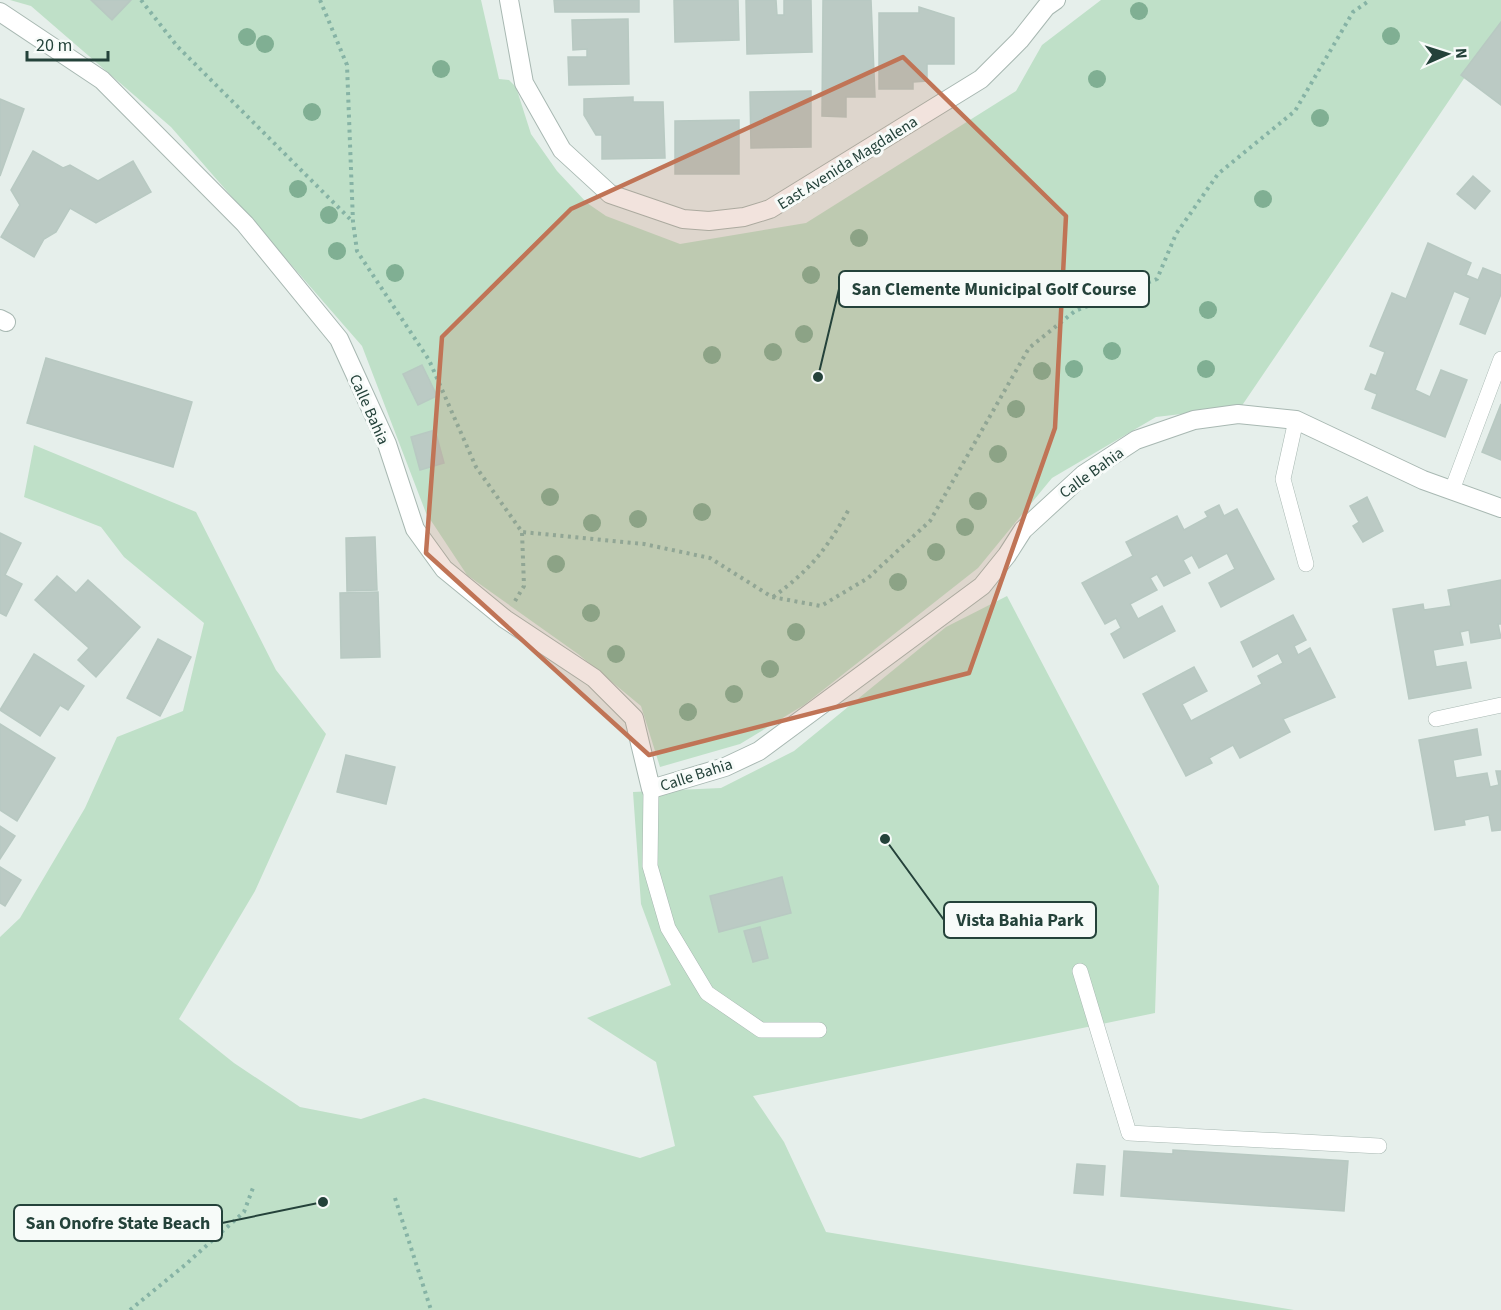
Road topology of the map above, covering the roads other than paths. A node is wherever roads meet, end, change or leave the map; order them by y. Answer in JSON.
{"nodes":[{"id":1,"x":509,"y":0,"type":"edge"},
{"id":2,"x":1043,"y":2,"type":"edge"},
{"id":3,"x":0,"y":12,"type":"edge"},
{"id":4,"x":1501,"y":359,"type":"edge"},
{"id":5,"x":1296,"y":420,"type":"junction"},
{"id":6,"x":1452,"y":490,"type":"junction"},
{"id":7,"x":1501,"y":508,"type":"edge"},
{"id":8,"x":1306,"y":564,"type":"dead end"},
{"id":9,"x":1501,"y":705,"type":"edge"},
{"id":10,"x":1436,"y":718,"type":"dead end"},
{"id":11,"x":651,"y":789,"type":"junction"},
{"id":12,"x":1080,"y":971,"type":"dead end"},
{"id":13,"x":819,"y":1030,"type":"dead end"},
{"id":14,"x":1379,"y":1146,"type":"dead end"}],
"edges":[{"from":1,"to":2,"type":"street","name":"East Avenida Magdalena"},
{"from":3,"to":11,"type":"street","name":"Calle Bahia"},
{"from":4,"to":6,"type":"lane"},
{"from":5,"to":6,"type":"street","name":"Calle Bahia"},
{"from":5,"to":8,"type":"lane"},
{"from":5,"to":11,"type":"street","name":"Calle Bahia"},
{"from":6,"to":7,"type":"street","name":"Calle Bahia"},
{"from":9,"to":10,"type":"lane"},
{"from":11,"to":13,"type":"lane"},
{"from":12,"to":14,"type":"lane"}]}
